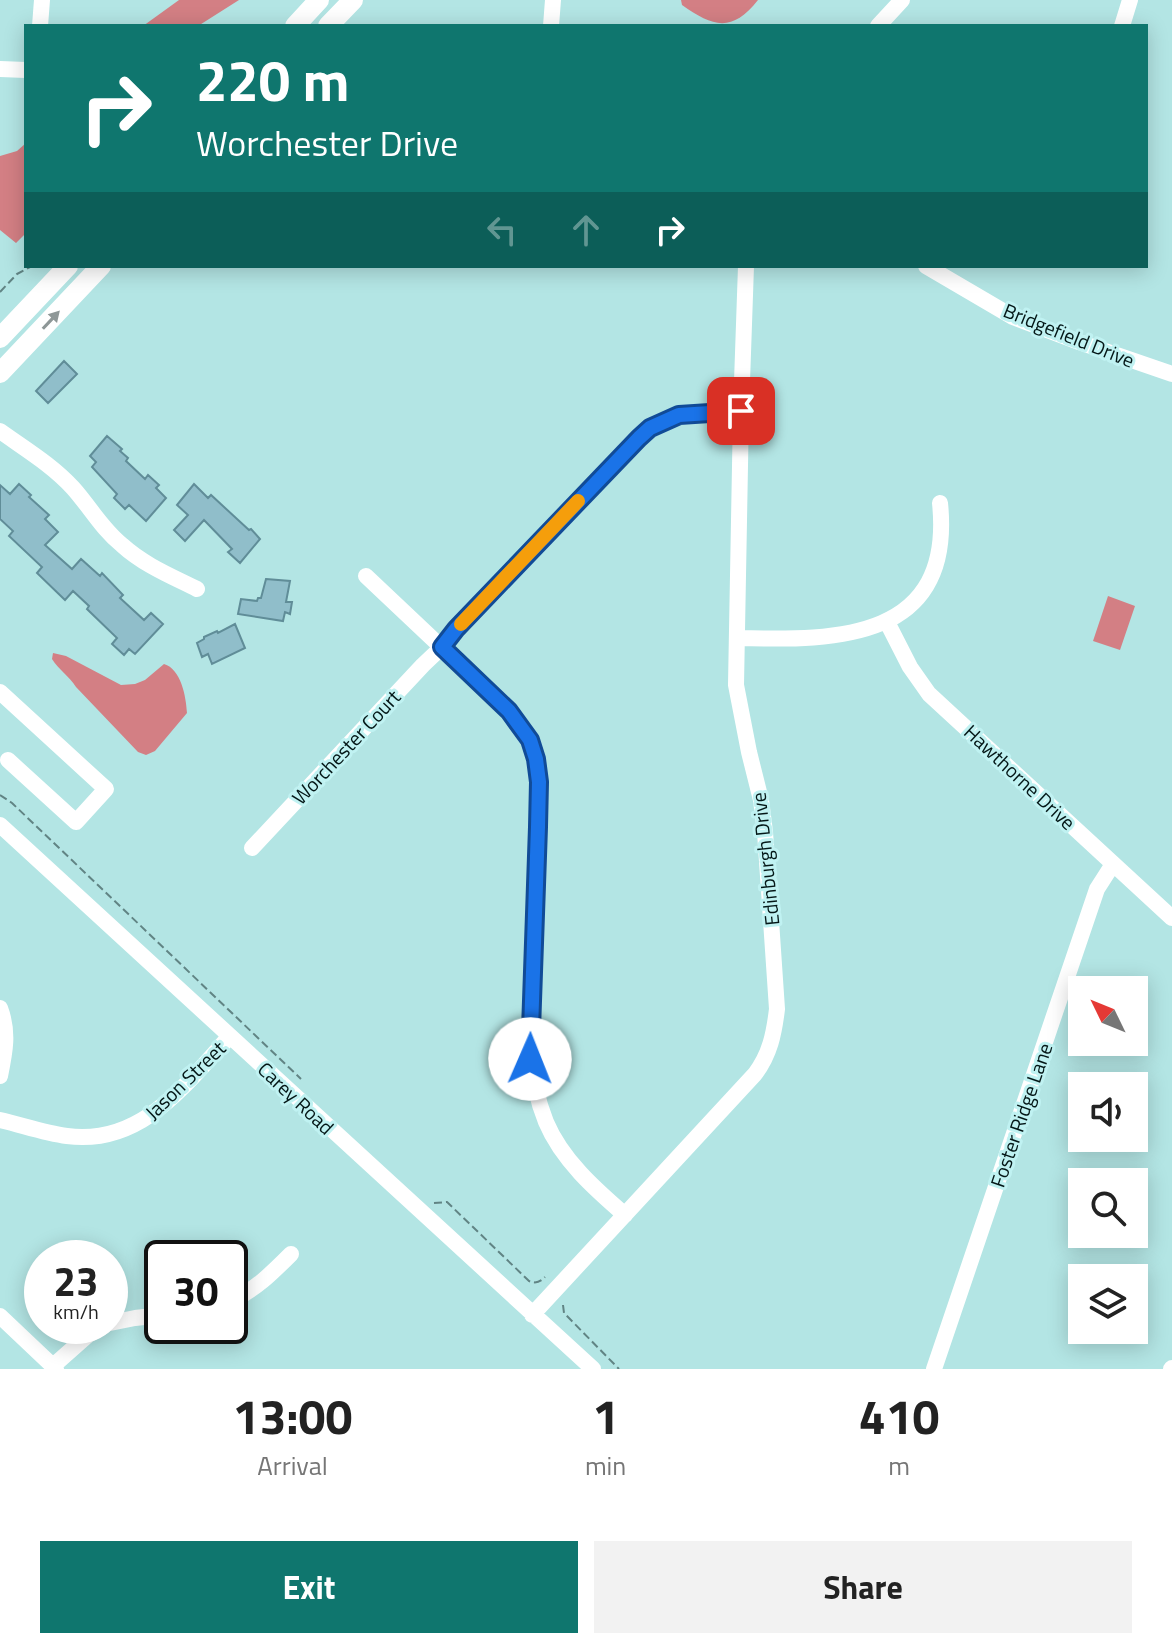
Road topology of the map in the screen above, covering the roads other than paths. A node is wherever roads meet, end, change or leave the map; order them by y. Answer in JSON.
{"nodes":[{"id":1,"x":42,"y":0,"type":"edge"},
{"id":2,"x":319,"y":0,"type":"edge"},
{"id":3,"x":353,"y":0,"type":"edge"},
{"id":4,"x":553,"y":0,"type":"edge"},
{"id":5,"x":902,"y":0,"type":"edge"},
{"id":6,"x":1130,"y":0,"type":"edge"},
{"id":7,"x":40,"y":24,"type":"edge"},
{"id":8,"x":297,"y":24,"type":"edge"},
{"id":9,"x":330,"y":24,"type":"edge"},
{"id":10,"x":551,"y":24,"type":"edge"},
{"id":11,"x":880,"y":24,"type":"edge"},
{"id":12,"x":1123,"y":24,"type":"edge"},
{"id":13,"x":0,"y":69,"type":"edge"},
{"id":14,"x":24,"y":70,"type":"edge"},
{"id":15,"x":66,"y":268,"type":"edge"},
{"id":16,"x":99,"y":268,"type":"edge"},
{"id":17,"x":746,"y":268,"type":"edge"},
{"id":18,"x":929,"y":268,"type":"edge"},
{"id":19,"x":0,"y":338,"type":"edge"},
{"id":20,"x":0,"y":373,"type":"edge"},
{"id":21,"x":1172,"y":374,"type":"edge"},
{"id":22,"x":741,"y":411,"type":"junction"},
{"id":23,"x":0,"y":431,"type":"edge"},
{"id":24,"x":940,"y":503,"type":"dead end"},
{"id":25,"x":366,"y":576,"type":"dead end"},
{"id":26,"x":197,"y":589,"type":"dead end"},
{"id":27,"x":887,"y":622,"type":"junction"},
{"id":28,"x":737,"y":638,"type":"junction"},
{"id":29,"x":442,"y":647,"type":"junction"},
{"id":30,"x":0,"y":692,"type":"edge"},
{"id":31,"x":3,"y":761,"type":"edge"},
{"id":32,"x":0,"y":825,"type":"edge"},
{"id":33,"x":252,"y":848,"type":"dead end"},
{"id":34,"x":1113,"y":864,"type":"junction"},
{"id":35,"x":1172,"y":918,"type":"edge"},
{"id":36,"x":0,"y":1008,"type":"edge"},
{"id":37,"x":230,"y":1036,"type":"junction"},
{"id":38,"x":0,"y":1076,"type":"edge"},
{"id":39,"x":0,"y":1120,"type":"edge"},
{"id":40,"x":625,"y":1215,"type":"junction"},
{"id":41,"x":291,"y":1254,"type":"dead end"},
{"id":42,"x":248,"y":1291,"type":"edge"},
{"id":43,"x":532,"y":1315,"type":"junction"},
{"id":44,"x":0,"y":1316,"type":"edge"},
{"id":45,"x":79,"y":1344,"type":"edge"},
{"id":46,"x":54,"y":1368,"type":"edge"},
{"id":47,"x":593,"y":1369,"type":"edge"},
{"id":48,"x":934,"y":1369,"type":"edge"}],
"edges":[{"from":1,"to":7,"type":"street"},
{"from":2,"to":8,"type":"main road"},
{"from":3,"to":9,"type":"main road"},
{"from":4,"to":10,"type":"street"},
{"from":5,"to":11,"type":"street"},
{"from":6,"to":12,"type":"street"},
{"from":13,"to":14,"type":"street"},
{"from":15,"to":19,"type":"main road"},
{"from":20,"to":16,"type":"main road","one_way":true},
{"from":17,"to":22,"type":"street","name":"Edinburgh Drive"},
{"from":18,"to":21,"type":"street","name":"Bridgefield Drive"},
{"from":22,"to":28,"type":"street","name":"Edinburgh Drive"},
{"from":22,"to":29,"type":"street","name":"Worchester Court"},
{"from":23,"to":26,"type":"street"},
{"from":24,"to":27,"type":"street"},
{"from":25,"to":29,"type":"street"},
{"from":27,"to":28,"type":"street"},
{"from":27,"to":34,"type":"street","name":"Hawthorne Drive"},
{"from":28,"to":40,"type":"street","name":"Edinburgh Drive"},
{"from":29,"to":33,"type":"street","name":"Worchester Court"},
{"from":29,"to":40,"type":"street"},
{"from":30,"to":31,"type":"street"},
{"from":32,"to":37,"type":"street","name":"Carey Road"},
{"from":34,"to":35,"type":"street","name":"Hawthorne Drive"},
{"from":34,"to":48,"type":"street","name":"Foster Ridge Lane"},
{"from":36,"to":38,"type":"street"},
{"from":37,"to":39,"type":"street","name":"Jason Street"},
{"from":37,"to":43,"type":"street","name":"Carey Road"},
{"from":40,"to":43,"type":"street","name":"Edinburgh Drive"},
{"from":41,"to":42,"type":"street"},
{"from":43,"to":47,"type":"street","name":"Carey Road"},
{"from":44,"to":46,"type":"street"},
{"from":45,"to":46,"type":"street"}]}
